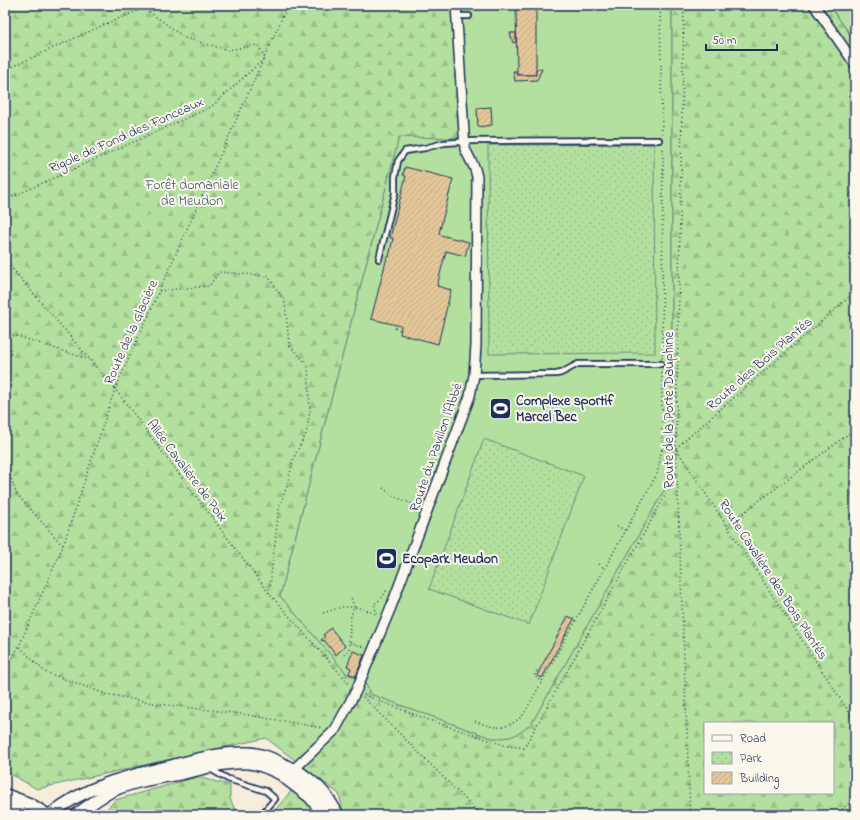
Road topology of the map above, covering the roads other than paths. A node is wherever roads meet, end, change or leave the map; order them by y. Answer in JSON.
{"nodes":[{"id":1,"x":456,"y":5,"type":"edge"},
{"id":2,"x":814,"y":5,"type":"edge"},
{"id":3,"x":458,"y":16,"type":"junction"},
{"id":4,"x":469,"y":16,"type":"dead end"},
{"id":5,"x":855,"y":64,"type":"edge"},
{"id":6,"x":659,"y":140,"type":"dead end"},
{"id":7,"x":464,"y":142,"type":"junction"},
{"id":8,"x":379,"y":259,"type":"dead end"},
{"id":9,"x":661,"y":362,"type":"road end"},
{"id":10,"x":474,"y":375,"type":"junction"},
{"id":11,"x":208,"y":768,"type":"junction"},
{"id":12,"x":290,"y":773,"type":"junction"},
{"id":13,"x":5,"y":796,"type":"edge"},
{"id":14,"x":100,"y":798,"type":"junction"},
{"id":15,"x":22,"y":815,"type":"edge"},
{"id":16,"x":49,"y":815,"type":"edge"},
{"id":17,"x":76,"y":815,"type":"edge"},
{"id":18,"x":91,"y":815,"type":"edge"},
{"id":19,"x":261,"y":815,"type":"edge"},
{"id":20,"x":326,"y":815,"type":"edge"},
{"id":21,"x":336,"y":815,"type":"edge"}],
"edges":[{"from":1,"to":3,"type":"street","name":"Route du Pavillon l'Abbé"},
{"from":2,"to":5,"type":"street"},
{"from":3,"to":4,"type":"lane"},
{"from":3,"to":7,"type":"street","name":"Route du Pavillon l'Abbé"},
{"from":6,"to":7,"type":"lane"},
{"from":7,"to":8,"type":"lane"},
{"from":7,"to":10,"type":"street","name":"Route du Pavillon l'Abbé"},
{"from":9,"to":10,"type":"lane"},
{"from":10,"to":12,"type":"street","name":"Route du Pavillon l'Abbé"},
{"from":11,"to":12,"type":"street"},
{"from":11,"to":14,"type":"street"},
{"from":11,"to":19,"type":"lane"},
{"from":12,"to":16,"type":"street"},
{"from":12,"to":20,"type":"highway"},
{"from":12,"to":21,"type":"highway"},
{"from":13,"to":15,"type":"main road"},
{"from":13,"to":16,"type":"main road"},
{"from":14,"to":17,"type":"street"},
{"from":14,"to":18,"type":"street"}]}
